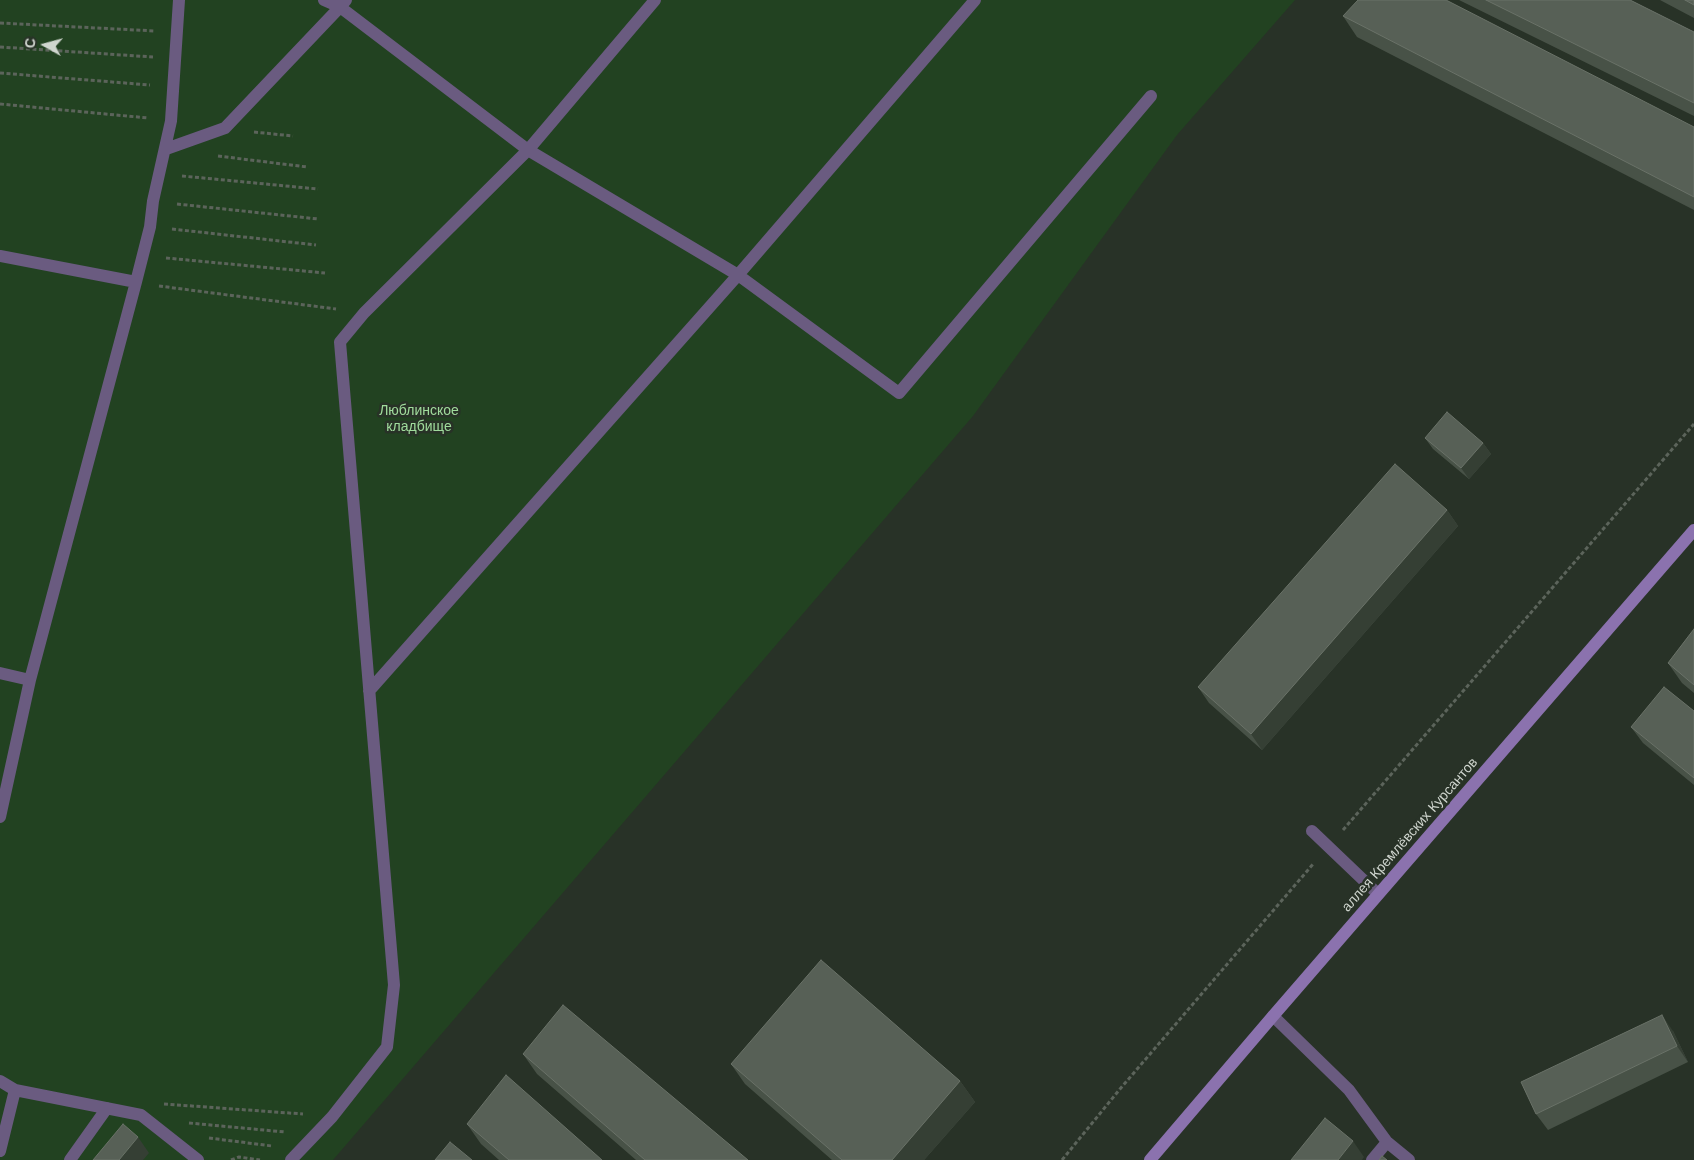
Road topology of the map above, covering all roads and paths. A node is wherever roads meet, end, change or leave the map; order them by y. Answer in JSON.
{"nodes":[{"id":1,"x":179,"y":0,"type":"edge"},
{"id":2,"x":324,"y":0,"type":"edge"},
{"id":3,"x":655,"y":0,"type":"edge"},
{"id":4,"x":975,"y":0,"type":"edge"},
{"id":5,"x":343,"y":4,"type":"edge"},
{"id":6,"x":0,"y":23,"type":"edge"},
{"id":7,"x":178,"y":32,"type":"junction"},
{"id":8,"x":0,"y":46,"type":"edge"},
{"id":9,"x":176,"y":58,"type":"junction"},
{"id":10,"x":0,"y":73,"type":"edge"},
{"id":11,"x":173,"y":87,"type":"junction"},
{"id":12,"x":1151,"y":96,"type":"dead end"},
{"id":13,"x":0,"y":104,"type":"edge"},
{"id":14,"x":171,"y":120,"type":"junction"},
{"id":15,"x":225,"y":128,"type":"junction"},
{"id":16,"x":293,"y":136,"type":"dead end"},
{"id":17,"x":166,"y":149,"type":"junction"},
{"id":18,"x":528,"y":150,"type":"junction"},
{"id":19,"x":213,"y":155,"type":"dead end"},
{"id":20,"x":307,"y":167,"type":"dead end"},
{"id":21,"x":159,"y":174,"type":"junction"},
{"id":22,"x":318,"y":190,"type":"dead end"},
{"id":23,"x":153,"y":202,"type":"junction"},
{"id":24,"x":318,"y":219,"type":"dead end"},
{"id":25,"x":150,"y":227,"type":"junction"},
{"id":26,"x":316,"y":245,"type":"dead end"},
{"id":27,"x":0,"y":256,"type":"edge"},
{"id":28,"x":142,"y":256,"type":"junction"},
{"id":29,"x":325,"y":273,"type":"dead end"},
{"id":30,"x":738,"y":275,"type":"junction"},
{"id":31,"x":136,"y":282,"type":"junction"},
{"id":32,"x":364,"y":313,"type":"junction"},
{"id":33,"x":1694,"y":424,"type":"edge"},
{"id":34,"x":1694,"y":530,"type":"edge"},
{"id":35,"x":0,"y":673,"type":"edge"},
{"id":36,"x":30,"y":680,"type":"junction"},
{"id":37,"x":369,"y":691,"type":"junction"},
{"id":38,"x":0,"y":817,"type":"edge"},
{"id":39,"x":1312,"y":831,"type":"dead end"},
{"id":40,"x":1328,"y":847,"type":"junction"},
{"id":41,"x":1378,"y":894,"type":"junction"},
{"id":42,"x":1273,"y":1016,"type":"junction"},
{"id":43,"x":0,"y":1081,"type":"edge"},
{"id":44,"x":15,"y":1090,"type":"junction"},
{"id":45,"x":107,"y":1108,"type":"junction"},
{"id":46,"x":141,"y":1114,"type":"junction"},
{"id":47,"x":332,"y":1117,"type":"junction"},
{"id":48,"x":159,"y":1129,"type":"junction"},
{"id":49,"x":314,"y":1136,"type":"junction"},
{"id":50,"x":1387,"y":1142,"type":"junction"},
{"id":51,"x":179,"y":1144,"type":"junction"},
{"id":52,"x":300,"y":1150,"type":"junction"},
{"id":53,"x":0,"y":1152,"type":"edge"},
{"id":54,"x":70,"y":1160,"type":"edge"},
{"id":55,"x":198,"y":1160,"type":"edge"},
{"id":56,"x":231,"y":1160,"type":"edge"},
{"id":57,"x":260,"y":1160,"type":"edge"},
{"id":58,"x":291,"y":1160,"type":"edge"},
{"id":59,"x":1062,"y":1160,"type":"edge"},
{"id":60,"x":1150,"y":1160,"type":"edge"},
{"id":61,"x":1372,"y":1160,"type":"edge"},
{"id":62,"x":1409,"y":1160,"type":"edge"}],
"edges":[{"from":1,"to":7,"type":"lane"},
{"from":2,"to":5,"type":"lane"},
{"from":3,"to":18,"type":"lane"},
{"from":4,"to":30,"type":"lane"},
{"from":5,"to":15,"type":"lane"},
{"from":5,"to":18,"type":"lane"},
{"from":6,"to":7,"type":"path"},
{"from":7,"to":9,"type":"lane"},
{"from":8,"to":9,"type":"path"},
{"from":9,"to":11,"type":"lane"},
{"from":10,"to":11,"type":"path"},
{"from":11,"to":14,"type":"lane"},
{"from":12,"to":30,"type":"lane"},
{"from":13,"to":14,"type":"path"},
{"from":14,"to":17,"type":"lane"},
{"from":15,"to":16,"type":"path"},
{"from":15,"to":17,"type":"lane"},
{"from":17,"to":21,"type":"lane"},
{"from":18,"to":30,"type":"lane"},
{"from":18,"to":32,"type":"lane"},
{"from":19,"to":20,"type":"path"},
{"from":21,"to":22,"type":"path"},
{"from":21,"to":23,"type":"lane"},
{"from":23,"to":24,"type":"path"},
{"from":23,"to":25,"type":"lane"},
{"from":25,"to":26,"type":"path"},
{"from":25,"to":28,"type":"lane"},
{"from":27,"to":31,"type":"lane"},
{"from":28,"to":29,"type":"path"},
{"from":28,"to":31,"type":"lane"},
{"from":30,"to":37,"type":"lane"},
{"from":31,"to":32,"type":"path"},
{"from":31,"to":36,"type":"lane"},
{"from":32,"to":37,"type":"lane"},
{"from":33,"to":40,"type":"path"},
{"from":34,"to":41,"type":"main road","name":"аллея Кремлёвских Курсантов"},
{"from":35,"to":36,"type":"lane"},
{"from":36,"to":38,"type":"lane"},
{"from":37,"to":47,"type":"lane"},
{"from":39,"to":40,"type":"lane"},
{"from":40,"to":41,"type":"lane"},
{"from":40,"to":59,"type":"path"},
{"from":41,"to":42,"type":"main road","name":"аллея Кремлёвских Курсантов"},
{"from":42,"to":50,"type":"lane"},
{"from":42,"to":60,"type":"main road","name":"аллея Кремлёвских Курсантов"},
{"from":43,"to":44,"type":"lane"},
{"from":44,"to":45,"type":"lane"},
{"from":44,"to":53,"type":"lane"},
{"from":45,"to":46,"type":"lane"},
{"from":45,"to":54,"type":"lane"},
{"from":46,"to":47,"type":"path"},
{"from":46,"to":48,"type":"lane"},
{"from":47,"to":49,"type":"lane"},
{"from":48,"to":49,"type":"path"},
{"from":48,"to":51,"type":"lane"},
{"from":49,"to":52,"type":"lane"},
{"from":50,"to":61,"type":"lane"},
{"from":50,"to":62,"type":"lane"},
{"from":51,"to":52,"type":"path"},
{"from":51,"to":55,"type":"lane"},
{"from":52,"to":58,"type":"lane"},
{"from":56,"to":57,"type":"path"}]}
